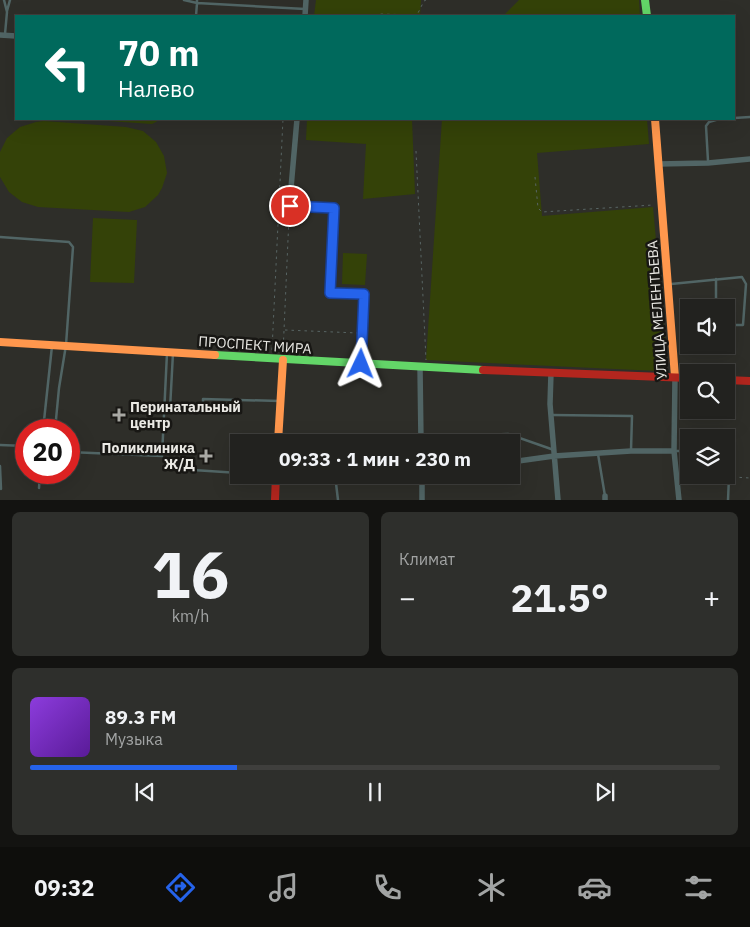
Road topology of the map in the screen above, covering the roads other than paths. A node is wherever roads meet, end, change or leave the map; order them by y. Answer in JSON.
{"nodes":[{"id":1,"x":4,"y":0,"type":"edge"},
{"id":2,"x":10,"y":0,"type":"edge"},
{"id":3,"x":184,"y":0,"type":"edge"},
{"id":4,"x":306,"y":0,"type":"edge"},
{"id":5,"x":645,"y":0,"type":"edge"},
{"id":6,"x":197,"y":1,"type":"edge"},
{"id":7,"x":305,"y":8,"type":"junction"},
{"id":8,"x":7,"y":12,"type":"junction"},
{"id":9,"x":196,"y":15,"type":"edge"},
{"id":10,"x":305,"y":15,"type":"edge"},
{"id":11,"x":647,"y":15,"type":"edge"},
{"id":12,"x":3,"y":35,"type":"edge"},
{"id":13,"x":750,"y":117,"type":"edge"},
{"id":14,"x":735,"y":118,"type":"edge"},
{"id":15,"x":297,"y":120,"type":"edge"},
{"id":16,"x":655,"y":120,"type":"edge"},
{"id":17,"x":713,"y":120,"type":"edge"},
{"id":18,"x":750,"y":159,"type":"edge"},
{"id":19,"x":708,"y":163,"type":"junction"},
{"id":20,"x":658,"y":164,"type":"junction"},
{"id":21,"x":290,"y":209,"type":"joint"},
{"id":22,"x":0,"y":237,"type":"edge"},
{"id":23,"x":716,"y":279,"type":"junction"},
{"id":24,"x":667,"y":285,"type":"junction"},
{"id":25,"x":716,"y":299,"type":"edge"},
{"id":26,"x":735,"y":325,"type":"edge"},
{"id":27,"x":0,"y":342,"type":"edge"},
{"id":28,"x":52,"y":344,"type":"junction"},
{"id":29,"x":66,"y":345,"type":"junction"},
{"id":30,"x":170,"y":352,"type":"junction"},
{"id":31,"x":283,"y":360,"type":"junction"},
{"id":32,"x":361,"y":364,"type":"junction"},
{"id":33,"x":424,"y":368,"type":"junction"},
{"id":34,"x":551,"y":373,"type":"junction"},
{"id":35,"x":675,"y":377,"type":"junction"},
{"id":36,"x":680,"y":377,"type":"edge"},
{"id":37,"x":735,"y":380,"type":"edge"},
{"id":38,"x":750,"y":381,"type":"edge"},
{"id":39,"x":280,"y":401,"type":"junction"},
{"id":40,"x":551,"y":415,"type":"junction"},
{"id":41,"x":44,"y":419,"type":"edge"},
{"id":42,"x":56,"y":419,"type":"edge"},
{"id":43,"x":278,"y":434,"type":"edge"},
{"id":44,"x":421,"y":434,"type":"edge"},
{"id":45,"x":520,"y":439,"type":"edge"},
{"id":46,"x":0,"y":445,"type":"edge"},
{"id":47,"x":15,"y":446,"type":"edge"},
{"id":48,"x":674,"y":450,"type":"junction"},
{"id":49,"x":680,"y":450,"type":"edge"},
{"id":50,"x":631,"y":451,"type":"junction"},
{"id":51,"x":80,"y":452,"type":"edge"},
{"id":52,"x":554,"y":453,"type":"junction"},
{"id":53,"x":598,"y":454,"type":"junction"},
{"id":54,"x":520,"y":460,"type":"edge"},
{"id":55,"x":0,"y":466,"type":"edge"},
{"id":56,"x":178,"y":469,"type":"dead end"},
{"id":57,"x":230,"y":472,"type":"edge"},
{"id":58,"x":40,"y":484,"type":"edge"},
{"id":59,"x":276,"y":484,"type":"edge"},
{"id":60,"x":335,"y":484,"type":"edge"},
{"id":61,"x":422,"y":484,"type":"edge"},
{"id":62,"x":729,"y":484,"type":"edge"},
{"id":63,"x":40,"y":488,"type":"dead end"},
{"id":64,"x":1,"y":489,"type":"edge"},
{"id":65,"x":605,"y":498,"type":"edge"},
{"id":66,"x":275,"y":500,"type":"edge"},
{"id":67,"x":338,"y":500,"type":"edge"},
{"id":68,"x":422,"y":500,"type":"edge"},
{"id":69,"x":558,"y":500,"type":"edge"},
{"id":70,"x":679,"y":500,"type":"edge"},
{"id":71,"x":728,"y":500,"type":"edge"}],
"edges":[{"from":1,"to":8,"type":"lane"},
{"from":2,"to":8,"type":"lane"},
{"from":3,"to":6,"type":"lane"},
{"from":4,"to":7,"type":"street"},
{"from":5,"to":11,"type":"street"},
{"from":6,"to":7,"type":"lane"},
{"from":6,"to":9,"type":"lane"},
{"from":7,"to":10,"type":"street"},
{"from":8,"to":12,"type":"lane"},
{"from":13,"to":14,"type":"lane"},
{"from":15,"to":21,"type":"street"},
{"from":16,"to":20,"type":"street","name":"УЛИЦА МЕЛЕНТЬЕВА"},
{"from":17,"to":19,"type":"lane"},
{"from":18,"to":19,"type":"street"},
{"from":19,"to":20,"type":"street"},
{"from":20,"to":24,"type":"street","name":"УЛИЦА МЕЛЕНТЬЕВА"},
{"from":21,"to":32,"type":"lane"},
{"from":22,"to":29,"type":"lane"},
{"from":23,"to":24,"type":"lane"},
{"from":23,"to":25,"type":"lane"},
{"from":23,"to":26,"type":"lane"},
{"from":24,"to":35,"type":"street","name":"УЛИЦА МЕЛЕНТЬЕВА"},
{"from":27,"to":28,"type":"street","name":"ПРОСПЕКТ МИРА"},
{"from":28,"to":29,"type":"street","name":"ПРОСПЕКТ МИРА"},
{"from":28,"to":41,"type":"lane"},
{"from":29,"to":30,"type":"street","name":"ПРОСПЕКТ МИРА"},
{"from":29,"to":42,"type":"lane"},
{"from":30,"to":31,"type":"street","name":"ПРОСПЕКТ МИРА"},
{"from":30,"to":39,"type":"lane"},
{"from":30,"to":51,"type":"lane"},
{"from":31,"to":32,"type":"street","name":"ПРОСПЕКТ МИРА"},
{"from":31,"to":39,"type":"street"},
{"from":32,"to":33,"type":"street","name":"ПРОСПЕКТ МИРА"},
{"from":33,"to":34,"type":"street","name":"ПРОСПЕКТ МИРА"},
{"from":33,"to":44,"type":"street"},
{"from":34,"to":35,"type":"street","name":"ПРОСПЕКТ МИРА"},
{"from":34,"to":40,"type":"street"},
{"from":35,"to":36,"type":"street","name":"ПРОСПЕКТ МИРА"},
{"from":35,"to":48,"type":"street","name":"УЛИЦА МЕЛЕНТЬЕВА"},
{"from":37,"to":38,"type":"street"},
{"from":39,"to":43,"type":"street"},
{"from":40,"to":50,"type":"lane"},
{"from":40,"to":52,"type":"street"},
{"from":45,"to":52,"type":"lane"},
{"from":46,"to":47,"type":"lane"},
{"from":48,"to":49,"type":"lane"},
{"from":48,"to":50,"type":"street"},
{"from":48,"to":70,"type":"street","name":"УЛИЦА МЕЛЕНТЬЕВА"},
{"from":50,"to":53,"type":"street"},
{"from":52,"to":53,"type":"street"},
{"from":52,"to":54,"type":"street"},
{"from":52,"to":69,"type":"street"},
{"from":53,"to":65,"type":"lane"},
{"from":55,"to":64,"type":"lane"},
{"from":56,"to":57,"type":"lane"},
{"from":58,"to":63,"type":"lane"},
{"from":59,"to":66,"type":"street"},
{"from":60,"to":67,"type":"lane"},
{"from":61,"to":68,"type":"street"},
{"from":62,"to":71,"type":"lane"}]}
